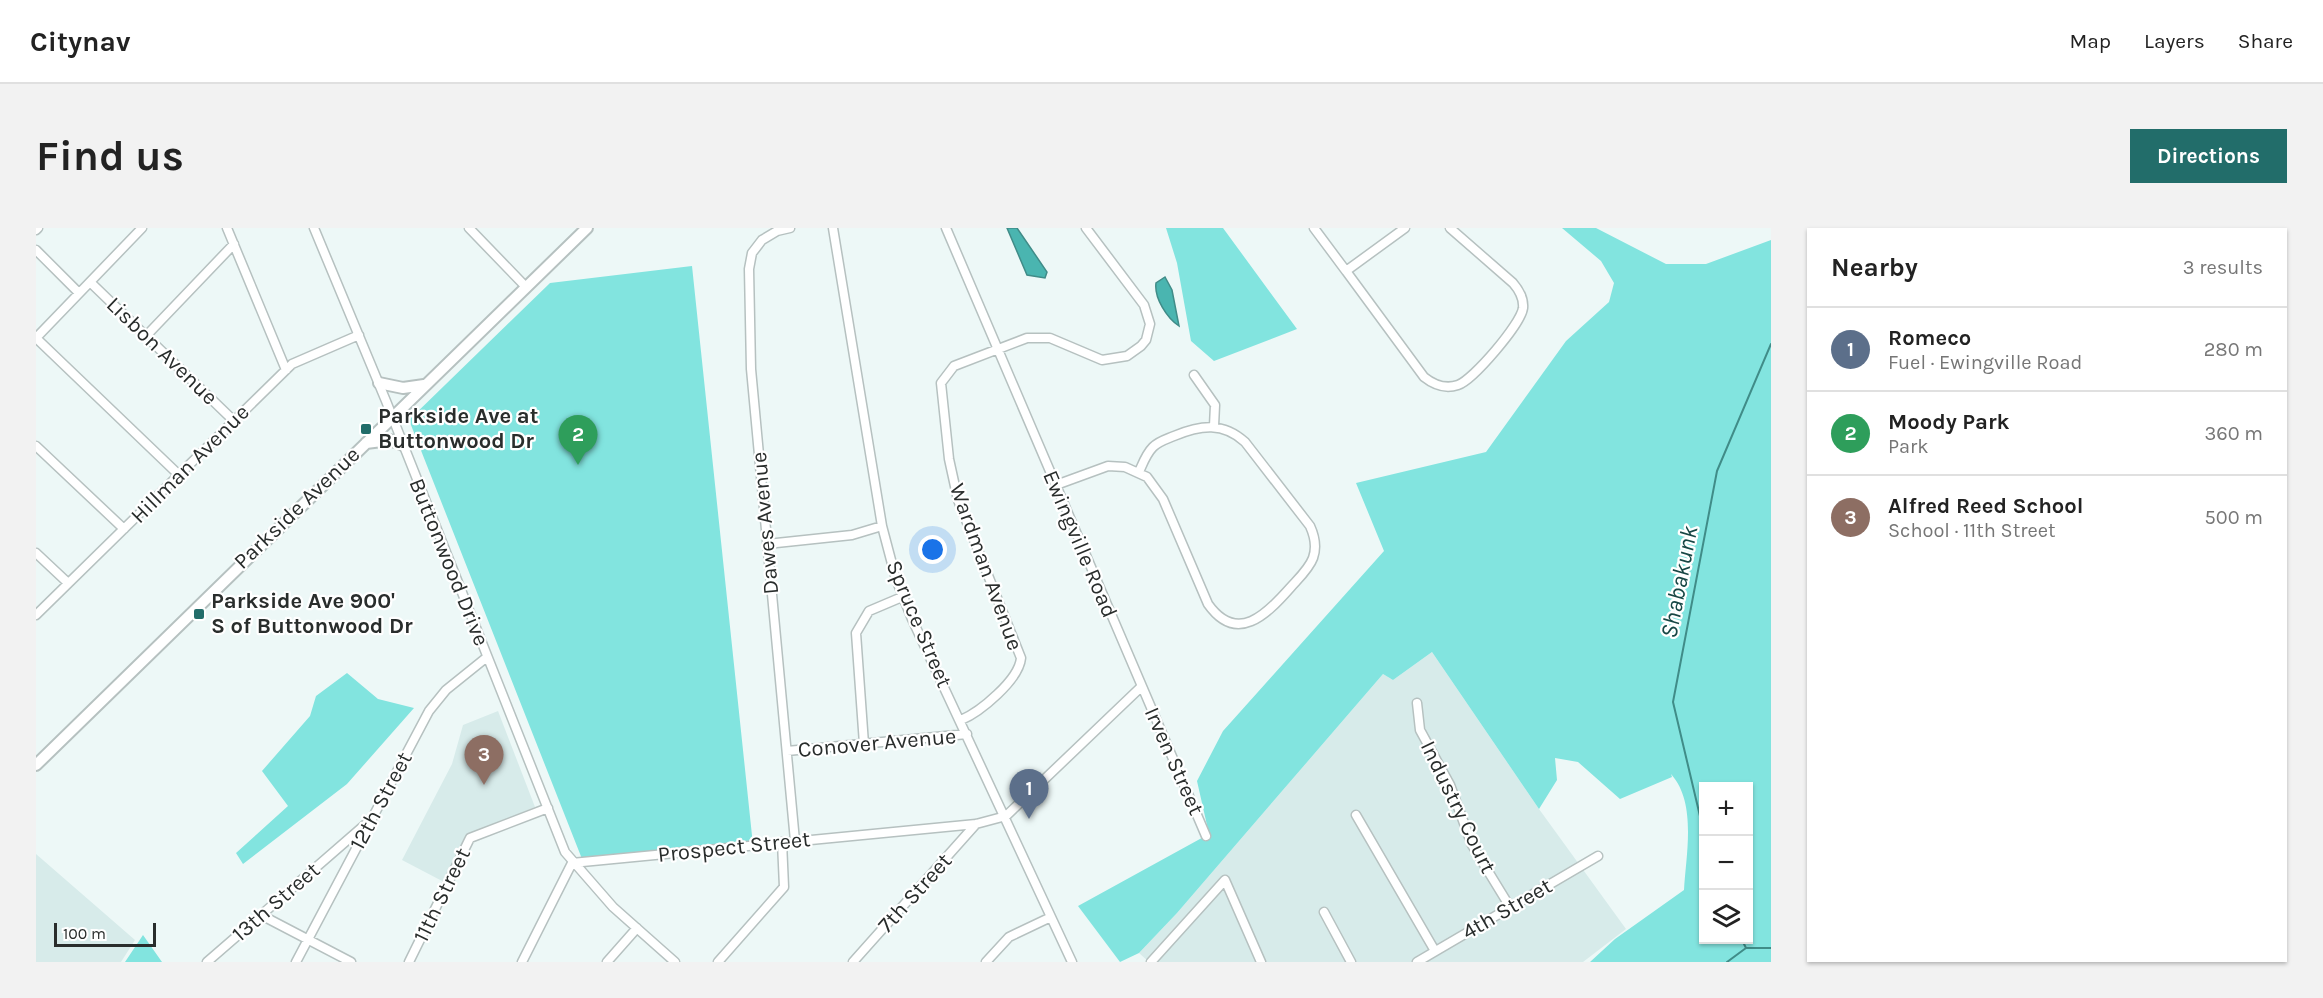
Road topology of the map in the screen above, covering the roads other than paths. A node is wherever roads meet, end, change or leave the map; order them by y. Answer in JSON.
{"nodes":[{"id":1,"x":142,"y":228,"type":"edge"},
{"id":2,"x":227,"y":228,"type":"edge"},
{"id":3,"x":314,"y":228,"type":"edge"},
{"id":4,"x":470,"y":228,"type":"edge"},
{"id":5,"x":586,"y":228,"type":"edge"},
{"id":6,"x":790,"y":228,"type":"edge"},
{"id":7,"x":833,"y":228,"type":"edge"},
{"id":8,"x":946,"y":228,"type":"edge"},
{"id":9,"x":1086,"y":228,"type":"edge"},
{"id":10,"x":1314,"y":228,"type":"edge"},
{"id":11,"x":1405,"y":228,"type":"edge"},
{"id":12,"x":1450,"y":228,"type":"edge"},
{"id":13,"x":234,"y":244,"type":"junction"},
{"id":14,"x":36,"y":250,"type":"edge"},
{"id":15,"x":1346,"y":271,"type":"junction"},
{"id":16,"x":90,"y":282,"type":"junction"},
{"id":17,"x":526,"y":287,"type":"junction"},
{"id":18,"x":79,"y":293,"type":"junction"},
{"id":19,"x":359,"y":335,"type":"junction"},
{"id":20,"x":146,"y":336,"type":"junction"},
{"id":21,"x":36,"y":338,"type":"edge"},
{"id":22,"x":998,"y":350,"type":"junction"},
{"id":23,"x":286,"y":370,"type":"junction"},
{"id":24,"x":1194,"y":375,"type":"dead end"},
{"id":25,"x":379,"y":383,"type":"junction"},
{"id":26,"x":424,"y":384,"type":"junction"},
{"id":27,"x":392,"y":415,"type":"junction"},
{"id":28,"x":234,"y":421,"type":"junction"},
{"id":29,"x":1214,"y":426,"type":"junction"},
{"id":30,"x":363,"y":444,"type":"junction"},
{"id":31,"x":403,"y":445,"type":"junction"},
{"id":32,"x":36,"y":447,"type":"edge"},
{"id":33,"x":1139,"y":472,"type":"junction"},
{"id":34,"x":179,"y":475,"type":"junction"},
{"id":35,"x":1056,"y":485,"type":"junction"},
{"id":36,"x":882,"y":526,"type":"junction"},
{"id":37,"x":124,"y":529,"type":"junction"},
{"id":38,"x":767,"y":543,"type":"junction"},
{"id":39,"x":36,"y":553,"type":"edge"},
{"id":40,"x":68,"y":583,"type":"junction"},
{"id":41,"x":902,"y":597,"type":"junction"},
{"id":42,"x":36,"y":615,"type":"edge"},
{"id":43,"x":487,"y":657,"type":"junction"},
{"id":44,"x":1141,"y":687,"type":"junction"},
{"id":45,"x":1417,"y":703,"type":"dead end"},
{"id":46,"x":960,"y":720,"type":"junction"},
{"id":47,"x":967,"y":735,"type":"junction"},
{"id":48,"x":864,"y":744,"type":"junction"},
{"id":49,"x":787,"y":751,"type":"junction"},
{"id":50,"x":36,"y":765,"type":"edge"},
{"id":51,"x":548,"y":807,"type":"junction"},
{"id":52,"x":1356,"y":815,"type":"dead end"},
{"id":53,"x":1006,"y":816,"type":"junction"},
{"id":54,"x":372,"y":819,"type":"junction"},
{"id":55,"x":976,"y":824,"type":"junction"},
{"id":56,"x":1206,"y":836,"type":"dead end"},
{"id":57,"x":795,"y":841,"type":"junction"},
{"id":58,"x":782,"y":842,"type":"junction"},
{"id":59,"x":1598,"y":856,"type":"dead end"},
{"id":60,"x":572,"y":862,"type":"junction"},
{"id":61,"x":1510,"y":907,"type":"junction"},
{"id":62,"x":1324,"y":912,"type":"dead end"},
{"id":63,"x":261,"y":915,"type":"junction"},
{"id":64,"x":1051,"y":917,"type":"junction"},
{"id":65,"x":637,"y":928,"type":"junction"},
{"id":66,"x":308,"y":940,"type":"junction"},
{"id":67,"x":1435,"y":951,"type":"junction"},
{"id":68,"x":207,"y":962,"type":"edge"},
{"id":69,"x":296,"y":962,"type":"edge"},
{"id":70,"x":351,"y":962,"type":"edge"},
{"id":71,"x":409,"y":962,"type":"edge"},
{"id":72,"x":522,"y":962,"type":"edge"},
{"id":73,"x":607,"y":962,"type":"edge"},
{"id":74,"x":675,"y":962,"type":"edge"},
{"id":75,"x":718,"y":962,"type":"edge"},
{"id":76,"x":853,"y":962,"type":"edge"},
{"id":77,"x":986,"y":962,"type":"edge"},
{"id":78,"x":1072,"y":962,"type":"edge"},
{"id":79,"x":1151,"y":962,"type":"edge"},
{"id":80,"x":1261,"y":962,"type":"edge"},
{"id":81,"x":1351,"y":962,"type":"edge"},
{"id":82,"x":1417,"y":962,"type":"edge"}],
"edges":[{"from":1,"to":16,"type":"street"},
{"from":2,"to":13,"type":"street"},
{"from":3,"to":19,"type":"street","name":"Buttonwood Drive"},
{"from":4,"to":17,"type":"street"},
{"from":5,"to":17,"type":"main road","name":"Parkside Avenue"},
{"from":6,"to":38,"type":"street","name":"Dawes Avenue"},
{"from":7,"to":36,"type":"street","name":"Spruce Street"},
{"from":8,"to":22,"type":"street","name":"Ewingville Road"},
{"from":9,"to":22,"type":"street","name":"Wardman Avenue"},
{"from":10,"to":15,"type":"street"},
{"from":11,"to":15,"type":"street"},
{"from":12,"to":15,"type":"street"},
{"from":13,"to":20,"type":"street"},
{"from":13,"to":23,"type":"street"},
{"from":14,"to":18,"type":"street"},
{"from":16,"to":18,"type":"street"},
{"from":16,"to":20,"type":"street","name":"Lisbon Avenue"},
{"from":17,"to":26,"type":"main road","name":"Parkside Avenue"},
{"from":18,"to":21,"type":"street"},
{"from":19,"to":23,"type":"street","name":"Hillman Avenue"},
{"from":19,"to":25,"type":"street","name":"Buttonwood Drive"},
{"from":20,"to":28,"type":"street","name":"Lisbon Avenue"},
{"from":21,"to":34,"type":"street"},
{"from":22,"to":35,"type":"street","name":"Ewingville Road"},
{"from":22,"to":46,"type":"street","name":"Wardman Avenue"},
{"from":23,"to":28,"type":"street","name":"Hillman Avenue"},
{"from":24,"to":29,"type":"street"},
{"from":25,"to":26,"type":"main road"},
{"from":25,"to":27,"type":"street","name":"Buttonwood Drive"},
{"from":26,"to":27,"type":"main road","name":"Parkside Avenue"},
{"from":27,"to":30,"type":"main road","name":"Parkside Avenue"},
{"from":27,"to":31,"type":"street","name":"Buttonwood Drive"},
{"from":28,"to":34,"type":"street","name":"Hillman Avenue"},
{"from":29,"to":33,"type":"street"},
{"from":29,"to":33,"type":"street"},
{"from":30,"to":31,"type":"main road"},
{"from":30,"to":50,"type":"main road","name":"Parkside Avenue"},
{"from":31,"to":43,"type":"street","name":"Buttonwood Drive"},
{"from":32,"to":37,"type":"street"},
{"from":33,"to":35,"type":"street"},
{"from":34,"to":37,"type":"street","name":"Hillman Avenue"},
{"from":35,"to":44,"type":"street","name":"Ewingville Road"},
{"from":36,"to":38,"type":"street"},
{"from":36,"to":41,"type":"street","name":"Spruce Street"},
{"from":37,"to":40,"type":"street","name":"Hillman Avenue"},
{"from":38,"to":49,"type":"street","name":"Dawes Avenue"},
{"from":39,"to":40,"type":"street"},
{"from":40,"to":42,"type":"street","name":"Hillman Avenue"},
{"from":41,"to":46,"type":"street","name":"Spruce Street"},
{"from":41,"to":48,"type":"street"},
{"from":43,"to":51,"type":"street","name":"Buttonwood Drive"},
{"from":43,"to":54,"type":"street","name":"12th Street"},
{"from":44,"to":53,"type":"street"},
{"from":44,"to":56,"type":"street","name":"Irven Street"},
{"from":45,"to":61,"type":"street","name":"Industry Court"},
{"from":46,"to":47,"type":"street","name":"Spruce Street"},
{"from":47,"to":48,"type":"street","name":"Conover Avenue"},
{"from":47,"to":53,"type":"street","name":"Spruce Street"},
{"from":48,"to":49,"type":"street","name":"Conover Avenue"},
{"from":49,"to":57,"type":"street","name":"Dawes Avenue"},
{"from":51,"to":60,"type":"street","name":"Buttonwood Drive"},
{"from":51,"to":71,"type":"street","name":"11th Street"},
{"from":52,"to":67,"type":"street"},
{"from":53,"to":55,"type":"street","name":"Prospect Street"},
{"from":53,"to":64,"type":"street","name":"Spruce Street"},
{"from":54,"to":63,"type":"street","name":"13th Street"},
{"from":54,"to":66,"type":"street","name":"12th Street"},
{"from":55,"to":57,"type":"street","name":"Prospect Street"},
{"from":55,"to":76,"type":"street","name":"7th Street"},
{"from":57,"to":58,"type":"street","name":"Prospect Street"},
{"from":58,"to":60,"type":"street","name":"Prospect Street"},
{"from":58,"to":75,"type":"street"},
{"from":59,"to":61,"type":"street","name":"4th Street"},
{"from":60,"to":65,"type":"street"},
{"from":60,"to":72,"type":"street"},
{"from":61,"to":67,"type":"street","name":"4th Street"},
{"from":62,"to":81,"type":"street"},
{"from":63,"to":66,"type":"street"},
{"from":63,"to":68,"type":"street","name":"13th Street"},
{"from":64,"to":77,"type":"street"},
{"from":64,"to":78,"type":"street","name":"Spruce Street"},
{"from":65,"to":73,"type":"street"},
{"from":65,"to":74,"type":"street"},
{"from":66,"to":69,"type":"street","name":"12th Street"},
{"from":66,"to":70,"type":"street"},
{"from":67,"to":82,"type":"street","name":"4th Street"},
{"from":79,"to":80,"type":"street"}]}
